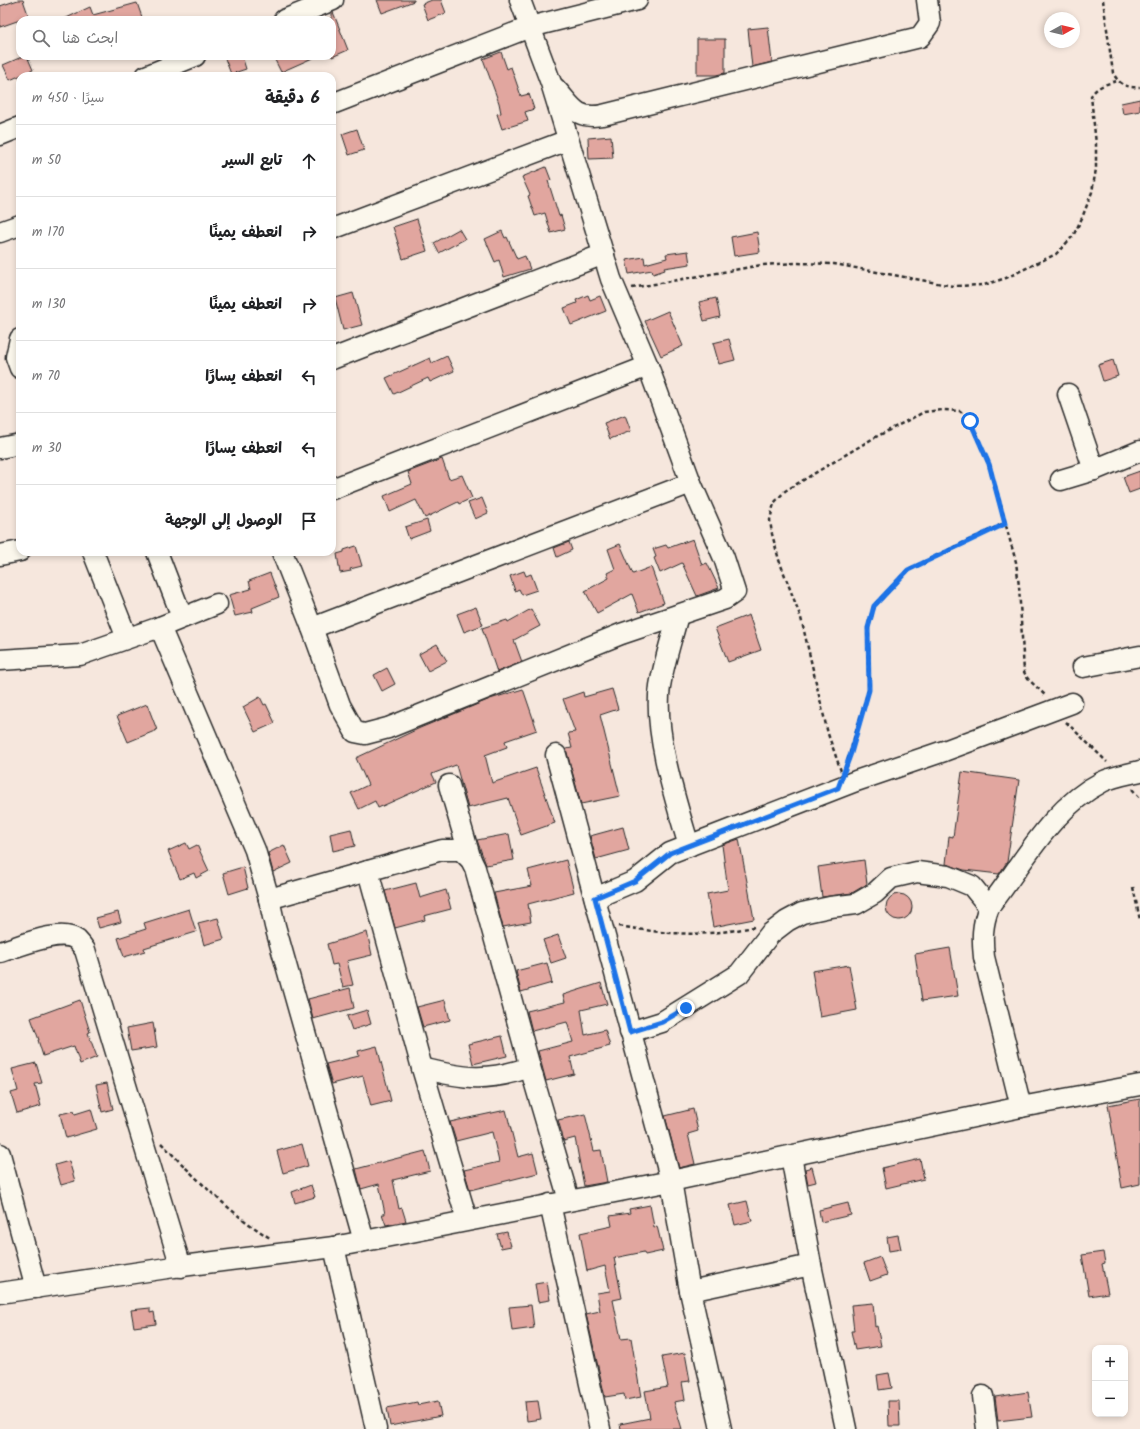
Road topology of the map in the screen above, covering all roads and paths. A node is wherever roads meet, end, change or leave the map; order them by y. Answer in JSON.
{"nodes":[{"id":1,"x":333,"y":0,"type":"edge"},
{"id":2,"x":520,"y":0,"type":"edge"},
{"id":3,"x":637,"y":0,"type":"edge"},
{"id":4,"x":927,"y":0,"type":"edge"},
{"id":5,"x":1103,"y":0,"type":"edge"},
{"id":6,"x":294,"y":16,"type":"edge"},
{"id":7,"x":530,"y":27,"type":"junction"},
{"id":8,"x":185,"y":60,"type":"edge"},
{"id":9,"x":156,"y":72,"type":"edge"},
{"id":10,"x":1117,"y":81,"type":"junction"},
{"id":11,"x":551,"y":83,"type":"junction"},
{"id":12,"x":1140,"y":87,"type":"edge"},
{"id":13,"x":336,"y":102,"type":"edge"},
{"id":14,"x":16,"y":129,"type":"edge"},
{"id":15,"x":0,"y":135,"type":"edge"},
{"id":16,"x":568,"y":140,"type":"junction"},
{"id":17,"x":16,"y":226,"type":"edge"},
{"id":18,"x":336,"y":227,"type":"edge"},
{"id":19,"x":0,"y":232,"type":"edge"},
{"id":20,"x":604,"y":254,"type":"junction"},
{"id":21,"x":630,"y":288,"type":"dead end"},
{"id":22,"x":12,"y":346,"type":"edge"},
{"id":23,"x":16,"y":357,"type":"edge"},
{"id":24,"x":336,"y":357,"type":"edge"},
{"id":25,"x":648,"y":366,"type":"junction"},
{"id":26,"x":1068,"y":394,"type":"dead end"},
{"id":27,"x":16,"y":445,"type":"edge"},
{"id":28,"x":0,"y":448,"type":"edge"},
{"id":29,"x":1140,"y":451,"type":"edge"},
{"id":30,"x":1094,"y":470,"type":"junction"},
{"id":31,"x":1061,"y":480,"type":"dead end"},
{"id":32,"x":691,"y":482,"type":"junction"},
{"id":33,"x":336,"y":487,"type":"edge"},
{"id":34,"x":1005,"y":524,"type":"junction"},
{"id":35,"x":16,"y":552,"type":"edge"},
{"id":36,"x":0,"y":555,"type":"edge"},
{"id":37,"x":95,"y":556,"type":"edge"},
{"id":38,"x":158,"y":556,"type":"edge"},
{"id":39,"x":284,"y":556,"type":"edge"},
{"id":40,"x":217,"y":604,"type":"dead end"},
{"id":41,"x":678,"y":615,"type":"junction"},
{"id":42,"x":182,"y":617,"type":"junction"},
{"id":43,"x":160,"y":627,"type":"junction"},
{"id":44,"x":312,"y":628,"type":"junction"},
{"id":45,"x":127,"y":638,"type":"junction"},
{"id":46,"x":1140,"y":656,"type":"edge"},
{"id":47,"x":0,"y":660,"type":"edge"},
{"id":48,"x":1083,"y":668,"type":"dead end"},
{"id":49,"x":1063,"y":706,"type":"junction"},
{"id":50,"x":556,"y":755,"type":"dead end"},
{"id":51,"x":1140,"y":771,"type":"edge"},
{"id":52,"x":1121,"y":776,"type":"junction"},
{"id":53,"x":449,"y":785,"type":"dead end"},
{"id":54,"x":1140,"y":798,"type":"edge"},
{"id":55,"x":689,"y":846,"type":"junction"},
{"id":56,"x":471,"y":860,"type":"junction"},
{"id":57,"x":368,"y":872,"type":"junction"},
{"id":58,"x":1133,"y":887,"type":"dead end"},
{"id":59,"x":595,"y":898,"type":"junction"},
{"id":60,"x":269,"y":899,"type":"junction"},
{"id":61,"x":989,"y":908,"type":"junction"},
{"id":62,"x":1140,"y":920,"type":"edge"},
{"id":63,"x":602,"y":923,"type":"junction"},
{"id":64,"x":757,"y":926,"type":"dead end"},
{"id":65,"x":0,"y":952,"type":"edge"},
{"id":66,"x":630,"y":1032,"type":"junction"},
{"id":67,"x":530,"y":1067,"type":"junction"},
{"id":68,"x":422,"y":1068,"type":"junction"},
{"id":69,"x":1140,"y":1085,"type":"edge"},
{"id":70,"x":1021,"y":1108,"type":"junction"},
{"id":71,"x":156,"y":1138,"type":"dead end"},
{"id":72,"x":0,"y":1154,"type":"edge"},
{"id":73,"x":791,"y":1156,"type":"junction"},
{"id":74,"x":671,"y":1181,"type":"junction"},
{"id":75,"x":569,"y":1200,"type":"junction"},
{"id":76,"x":550,"y":1204,"type":"junction"},
{"id":77,"x":467,"y":1220,"type":"junction"},
{"id":78,"x":364,"y":1241,"type":"junction"},
{"id":79,"x":334,"y":1248,"type":"junction"},
{"id":80,"x":294,"y":1252,"type":"junction"},
{"id":81,"x":811,"y":1265,"type":"junction"},
{"id":82,"x":181,"y":1266,"type":"junction"},
{"id":83,"x":36,"y":1288,"type":"junction"},
{"id":84,"x":690,"y":1291,"type":"junction"},
{"id":85,"x":0,"y":1293,"type":"edge"},
{"id":86,"x":983,"y":1396,"type":"dead end"},
{"id":87,"x":376,"y":1429,"type":"edge"},
{"id":88,"x":600,"y":1429,"type":"edge"},
{"id":89,"x":721,"y":1429,"type":"edge"},
{"id":90,"x":846,"y":1429,"type":"edge"},
{"id":91,"x":987,"y":1429,"type":"edge"}],
"edges":[{"from":1,"to":6,"type":"street"},
{"from":2,"to":7,"type":"street"},
{"from":3,"to":7,"type":"street"},
{"from":4,"to":11,"type":"street"},
{"from":5,"to":10,"type":"path"},
{"from":7,"to":11,"type":"street"},
{"from":7,"to":13,"type":"street"},
{"from":8,"to":9,"type":"street"},
{"from":10,"to":12,"type":"path"},
{"from":10,"to":21,"type":"path"},
{"from":11,"to":16,"type":"street"},
{"from":14,"to":15,"type":"street"},
{"from":16,"to":18,"type":"street"},
{"from":16,"to":20,"type":"street"},
{"from":17,"to":19,"type":"street"},
{"from":20,"to":24,"type":"street"},
{"from":20,"to":25,"type":"street"},
{"from":22,"to":23,"type":"street"},
{"from":25,"to":32,"type":"street"},
{"from":25,"to":33,"type":"street"},
{"from":26,"to":30,"type":"street"},
{"from":27,"to":28,"type":"street"},
{"from":29,"to":30,"type":"street"},
{"from":30,"to":31,"type":"street"},
{"from":32,"to":41,"type":"street"},
{"from":32,"to":44,"type":"street"},
{"from":34,"to":34,"type":"path"},
{"from":34,"to":49,"type":"path"},
{"from":35,"to":36,"type":"street"},
{"from":37,"to":45,"type":"street"},
{"from":38,"to":42,"type":"street"},
{"from":39,"to":44,"type":"street"},
{"from":40,"to":42,"type":"street"},
{"from":41,"to":44,"type":"street"},
{"from":41,"to":55,"type":"street"},
{"from":42,"to":43,"type":"street"},
{"from":43,"to":45,"type":"street"},
{"from":43,"to":60,"type":"street"},
{"from":45,"to":47,"type":"street"},
{"from":46,"to":48,"type":"street"},
{"from":49,"to":52,"type":"path"},
{"from":49,"to":55,"type":"street"},
{"from":50,"to":59,"type":"street"},
{"from":51,"to":52,"type":"street"},
{"from":52,"to":54,"type":"path"},
{"from":52,"to":61,"type":"street"},
{"from":53,"to":56,"type":"street"},
{"from":55,"to":59,"type":"street"},
{"from":56,"to":57,"type":"street"},
{"from":56,"to":67,"type":"street"},
{"from":57,"to":60,"type":"street"},
{"from":57,"to":68,"type":"street"},
{"from":58,"to":62,"type":"path"},
{"from":59,"to":63,"type":"street"},
{"from":60,"to":78,"type":"street"},
{"from":61,"to":66,"type":"street"},
{"from":61,"to":70,"type":"street"},
{"from":63,"to":64,"type":"path"},
{"from":63,"to":66,"type":"street"},
{"from":65,"to":82,"type":"street"},
{"from":66,"to":74,"type":"street"},
{"from":67,"to":68,"type":"street"},
{"from":67,"to":75,"type":"street"},
{"from":68,"to":77,"type":"street"},
{"from":69,"to":70,"type":"street"},
{"from":70,"to":73,"type":"street"},
{"from":71,"to":80,"type":"path"},
{"from":72,"to":83,"type":"street"},
{"from":73,"to":74,"type":"street"},
{"from":73,"to":81,"type":"street"},
{"from":74,"to":75,"type":"street"},
{"from":74,"to":84,"type":"street"},
{"from":75,"to":76,"type":"street"},
{"from":76,"to":77,"type":"street"},
{"from":76,"to":88,"type":"street"},
{"from":77,"to":78,"type":"street"},
{"from":78,"to":79,"type":"street"},
{"from":79,"to":80,"type":"street"},
{"from":79,"to":87,"type":"street"},
{"from":80,"to":82,"type":"street"},
{"from":81,"to":84,"type":"street"},
{"from":81,"to":90,"type":"street"},
{"from":82,"to":83,"type":"street"},
{"from":83,"to":85,"type":"street"},
{"from":84,"to":89,"type":"street"},
{"from":86,"to":91,"type":"street"}]}
